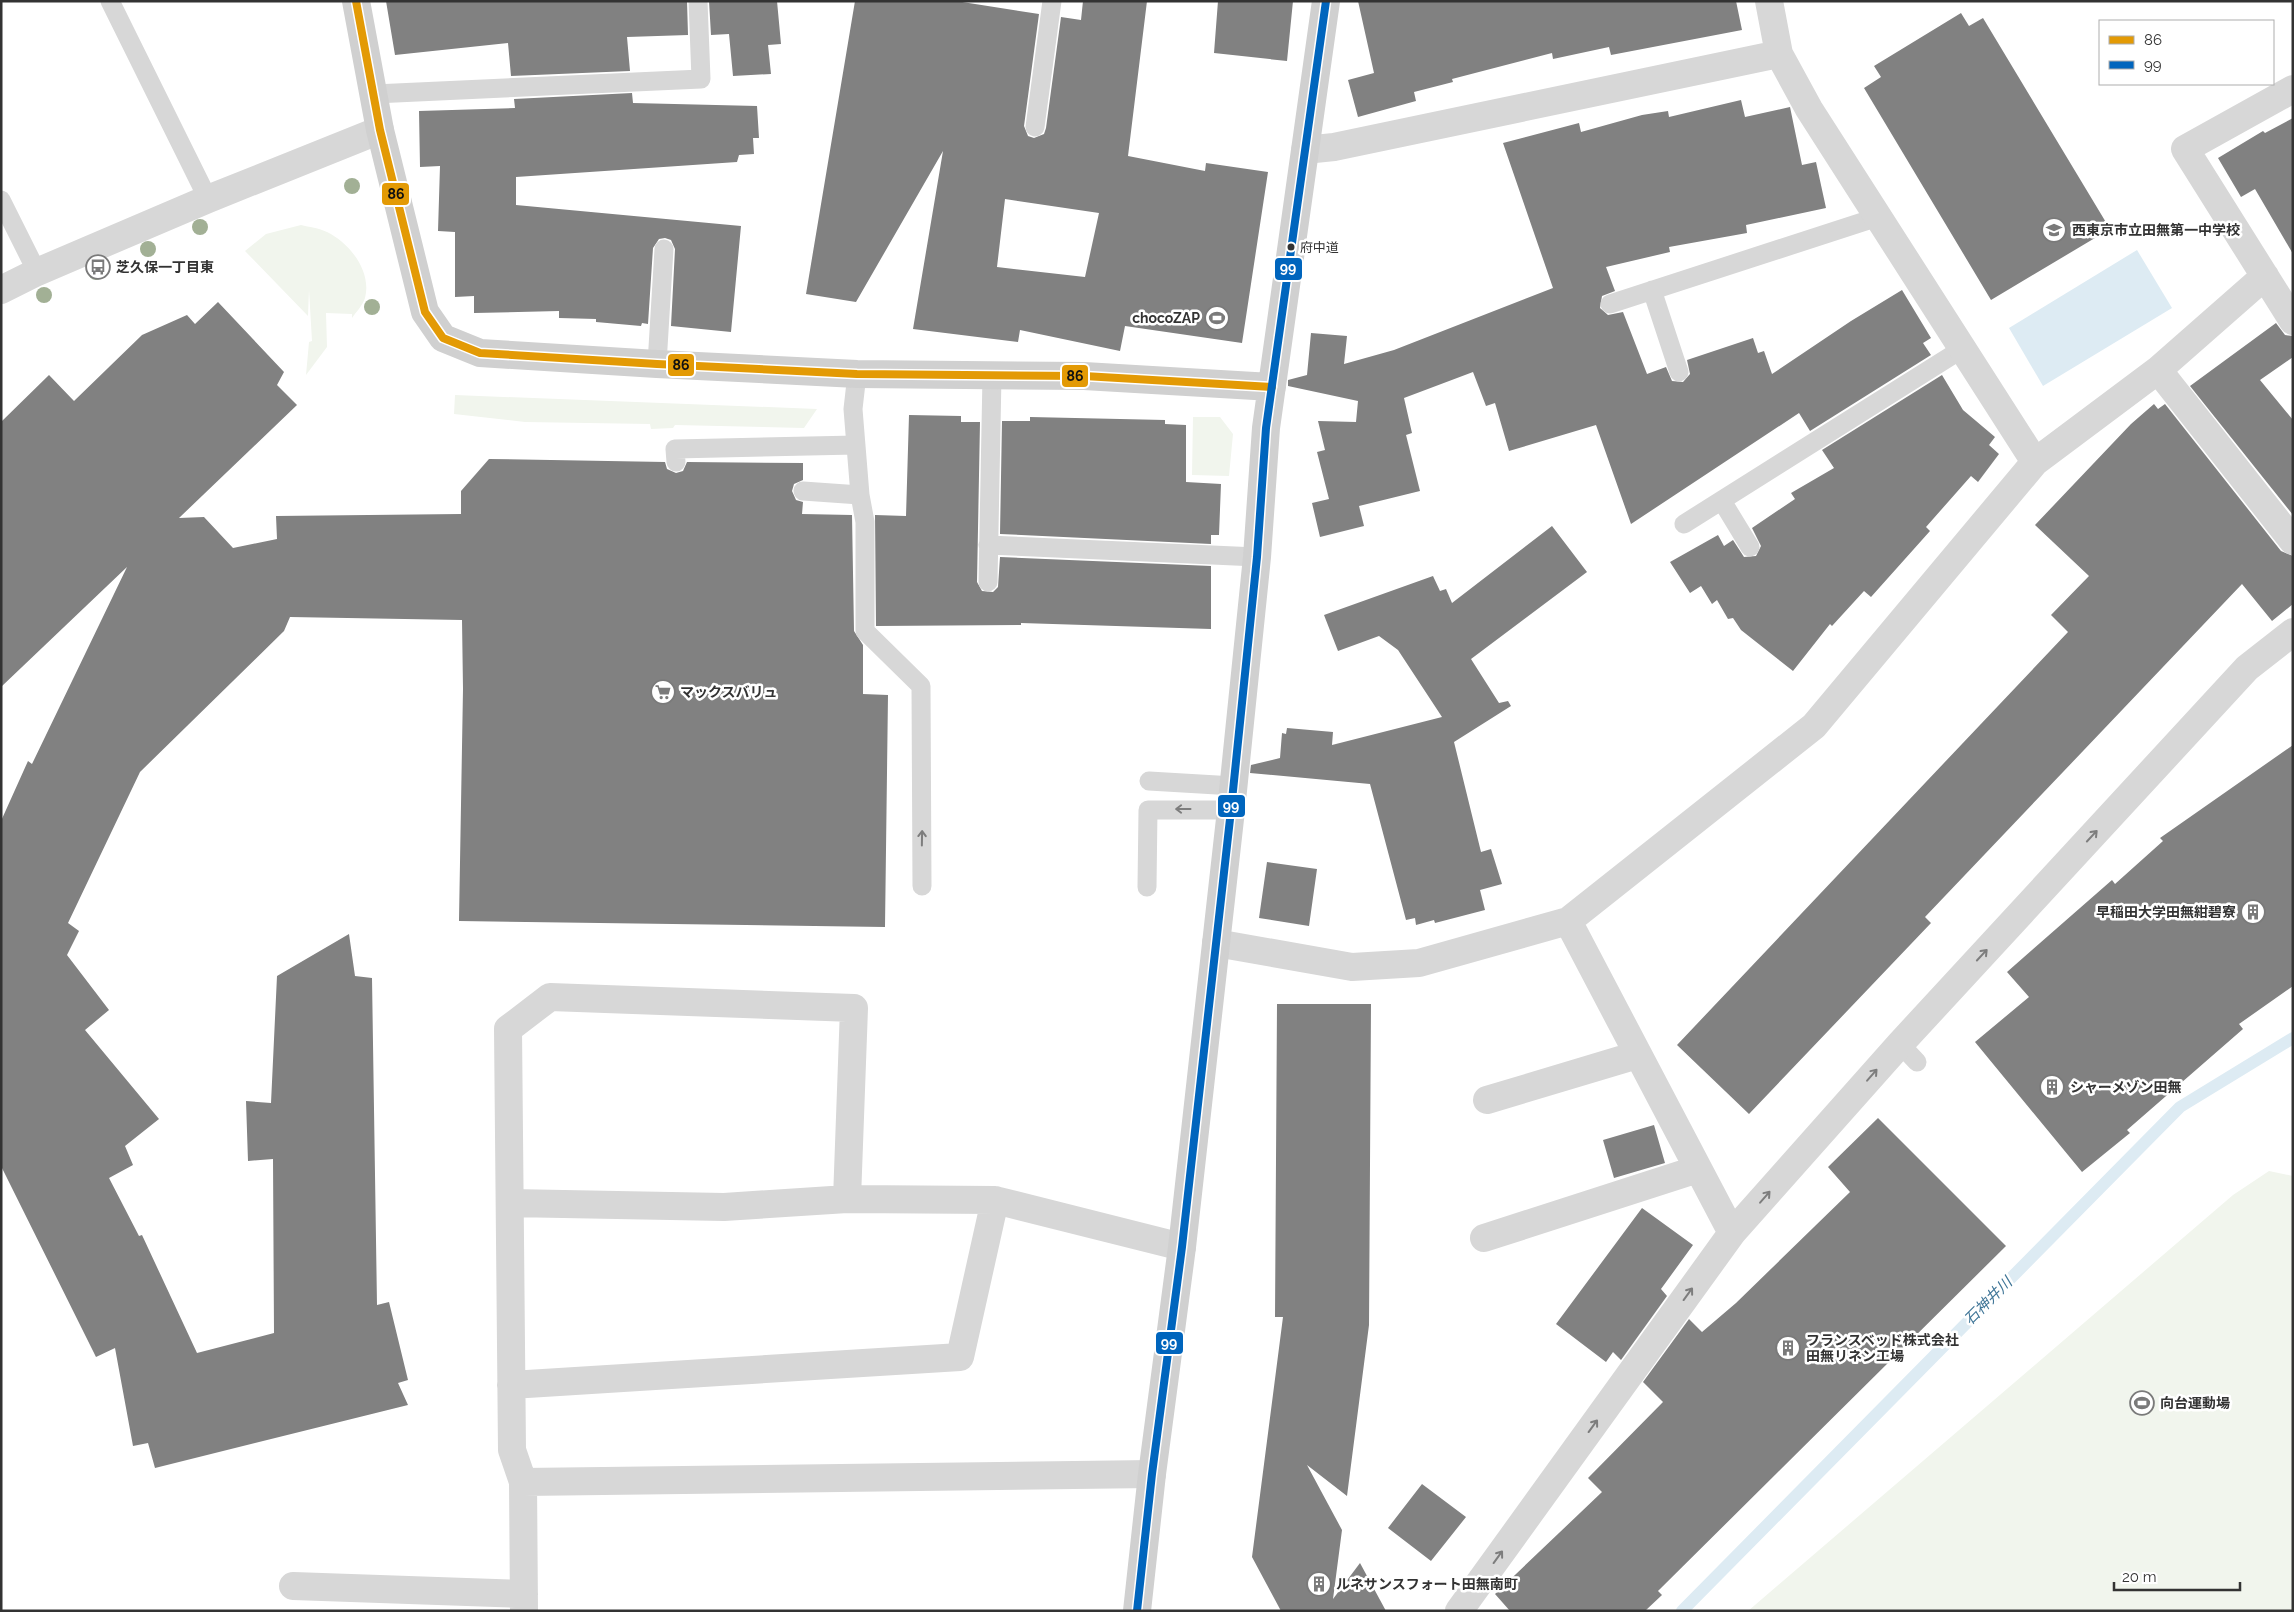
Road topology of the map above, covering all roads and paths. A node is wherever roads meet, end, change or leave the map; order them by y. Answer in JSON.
{"nodes":[{"id":1,"x":110,"y":1,"type":"edge"},
{"id":2,"x":356,"y":1,"type":"edge"},
{"id":3,"x":698,"y":1,"type":"edge"},
{"id":4,"x":1052,"y":1,"type":"edge"},
{"id":5,"x":1326,"y":1,"type":"edge"},
{"id":6,"x":1769,"y":1,"type":"edge"},
{"id":7,"x":1780,"y":54,"type":"junction"},
{"id":8,"x":2293,"y":89,"type":"edge"},
{"id":9,"x":374,"y":94,"type":"junction"},
{"id":10,"x":1035,"y":127,"type":"dead end"},
{"id":11,"x":380,"y":130,"type":"junction"},
{"id":12,"x":1305,"y":150,"type":"junction"},
{"id":13,"x":208,"y":198,"type":"junction"},
{"id":14,"x":1,"y":200,"type":"edge"},
{"id":15,"x":1878,"y":217,"type":"junction"},
{"id":16,"x":664,"y":249,"type":"dead end"},
{"id":17,"x":37,"y":272,"type":"junction"},
{"id":18,"x":2265,"y":276,"type":"junction"},
{"id":19,"x":1,"y":290,"type":"edge"},
{"id":20,"x":1652,"y":290,"type":"junction"},
{"id":21,"x":1610,"y":304,"type":"dead end"},
{"id":22,"x":2293,"y":321,"type":"edge"},
{"id":23,"x":1962,"y":349,"type":"junction"},
{"id":24,"x":657,"y":364,"type":"junction"},
{"id":25,"x":2158,"y":370,"type":"junction"},
{"id":26,"x":1680,"y":372,"type":"dead end"},
{"id":27,"x":858,"y":374,"type":"junction"},
{"id":28,"x":992,"y":376,"type":"junction"},
{"id":29,"x":1272,"y":387,"type":"junction"},
{"id":30,"x":856,"y":444,"type":"junction"},
{"id":31,"x":676,"y":462,"type":"dead end"},
{"id":32,"x":2035,"y":462,"type":"junction"},
{"id":33,"x":803,"y":491,"type":"dead end"},
{"id":34,"x":860,"y":495,"type":"junction"},
{"id":35,"x":1722,"y":501,"type":"junction"},
{"id":36,"x":1684,"y":524,"type":"dead end"},
{"id":37,"x":2293,"y":540,"type":"edge"},
{"id":38,"x":988,"y":545,"type":"junction"},
{"id":39,"x":1750,"y":547,"type":"dead end"},
{"id":40,"x":1257,"y":557,"type":"junction"},
{"id":41,"x":988,"y":582,"type":"dead end"},
{"id":42,"x":2293,"y":632,"type":"edge"},
{"id":43,"x":1232,"y":798,"type":"junction"},
{"id":44,"x":1148,"y":810,"type":"junction"},
{"id":45,"x":922,"y":886,"type":"dead end"},
{"id":46,"x":1146,"y":887,"type":"dead end"},
{"id":47,"x":1568,"y":921,"type":"junction"},
{"id":48,"x":1216,"y":943,"type":"junction"},
{"id":49,"x":1637,"y":1055,"type":"junction"},
{"id":50,"x":1487,"y":1100,"type":"dead end"},
{"id":51,"x":1698,"y":1169,"type":"junction"},
{"id":52,"x":847,"y":1199,"type":"junction"},
{"id":53,"x":995,"y":1200,"type":"junction"},
{"id":54,"x":510,"y":1203,"type":"junction"},
{"id":55,"x":1732,"y":1234,"type":"junction"},
{"id":56,"x":1484,"y":1238,"type":"dead end"},
{"id":57,"x":1182,"y":1247,"type":"junction"},
{"id":58,"x":511,"y":1385,"type":"junction"},
{"id":59,"x":1152,"y":1474,"type":"junction"},
{"id":60,"x":523,"y":1482,"type":"junction"},
{"id":61,"x":293,"y":1586,"type":"dead end"},
{"id":62,"x":524,"y":1602,"type":"edge"},
{"id":63,"x":1137,"y":1611,"type":"edge"},
{"id":64,"x":1459,"y":1611,"type":"edge"}],
"edges":[{"from":1,"to":13,"type":"lane"},
{"from":2,"to":9,"type":"street"},
{"from":3,"to":9,"type":"lane"},
{"from":4,"to":10,"type":"lane"},
{"from":5,"to":12,"type":"street"},
{"from":6,"to":7,"type":"street"},
{"from":7,"to":12,"type":"street"},
{"from":7,"to":15,"type":"street"},
{"from":8,"to":18,"type":"street"},
{"from":9,"to":11,"type":"street"},
{"from":11,"to":13,"type":"street"},
{"from":11,"to":24,"type":"street"},
{"from":12,"to":29,"type":"street"},
{"from":13,"to":17,"type":"street"},
{"from":14,"to":17,"type":"lane"},
{"from":15,"to":20,"type":"lane"},
{"from":15,"to":23,"type":"street"},
{"from":16,"to":24,"type":"lane"},
{"from":17,"to":19,"type":"street"},
{"from":18,"to":22,"type":"street"},
{"from":18,"to":25,"type":"street"},
{"from":20,"to":21,"type":"lane"},
{"from":20,"to":26,"type":"lane"},
{"from":23,"to":32,"type":"street"},
{"from":23,"to":35,"type":"lane"},
{"from":24,"to":27,"type":"street"},
{"from":25,"to":32,"type":"street"},
{"from":25,"to":37,"type":"street"},
{"from":27,"to":28,"type":"street"},
{"from":27,"to":30,"type":"lane"},
{"from":28,"to":29,"type":"street"},
{"from":28,"to":38,"type":"lane"},
{"from":29,"to":40,"type":"street"},
{"from":30,"to":31,"type":"lane"},
{"from":30,"to":34,"type":"lane"},
{"from":32,"to":47,"type":"street"},
{"from":33,"to":34,"type":"lane"},
{"from":45,"to":34,"type":"lane","one_way":true},
{"from":35,"to":36,"type":"lane"},
{"from":35,"to":39,"type":"lane"},
{"from":38,"to":40,"type":"lane"},
{"from":38,"to":41,"type":"lane"},
{"from":40,"to":43,"type":"street"},
{"from":55,"to":42,"type":"street","one_way":true},
{"from":43,"to":44,"type":"lane","one_way":true},
{"from":43,"to":44,"type":"lane"},
{"from":43,"to":48,"type":"street"},
{"from":44,"to":46,"type":"lane"},
{"from":47,"to":48,"type":"street"},
{"from":47,"to":49,"type":"street"},
{"from":48,"to":57,"type":"street"},
{"from":49,"to":50,"type":"street"},
{"from":49,"to":51,"type":"street"},
{"from":51,"to":55,"type":"street"},
{"from":51,"to":56,"type":"street"},
{"from":52,"to":53,"type":"street"},
{"from":52,"to":54,"type":"street"},
{"from":52,"to":54,"type":"street"},
{"from":53,"to":57,"type":"street"},
{"from":53,"to":58,"type":"street"},
{"from":54,"to":58,"type":"street"},
{"from":64,"to":55,"type":"street","one_way":true},
{"from":57,"to":59,"type":"street"},
{"from":58,"to":60,"type":"street"},
{"from":59,"to":60,"type":"street"},
{"from":59,"to":63,"type":"street"},
{"from":60,"to":62,"type":"street"},
{"from":61,"to":62,"type":"street"}]}
